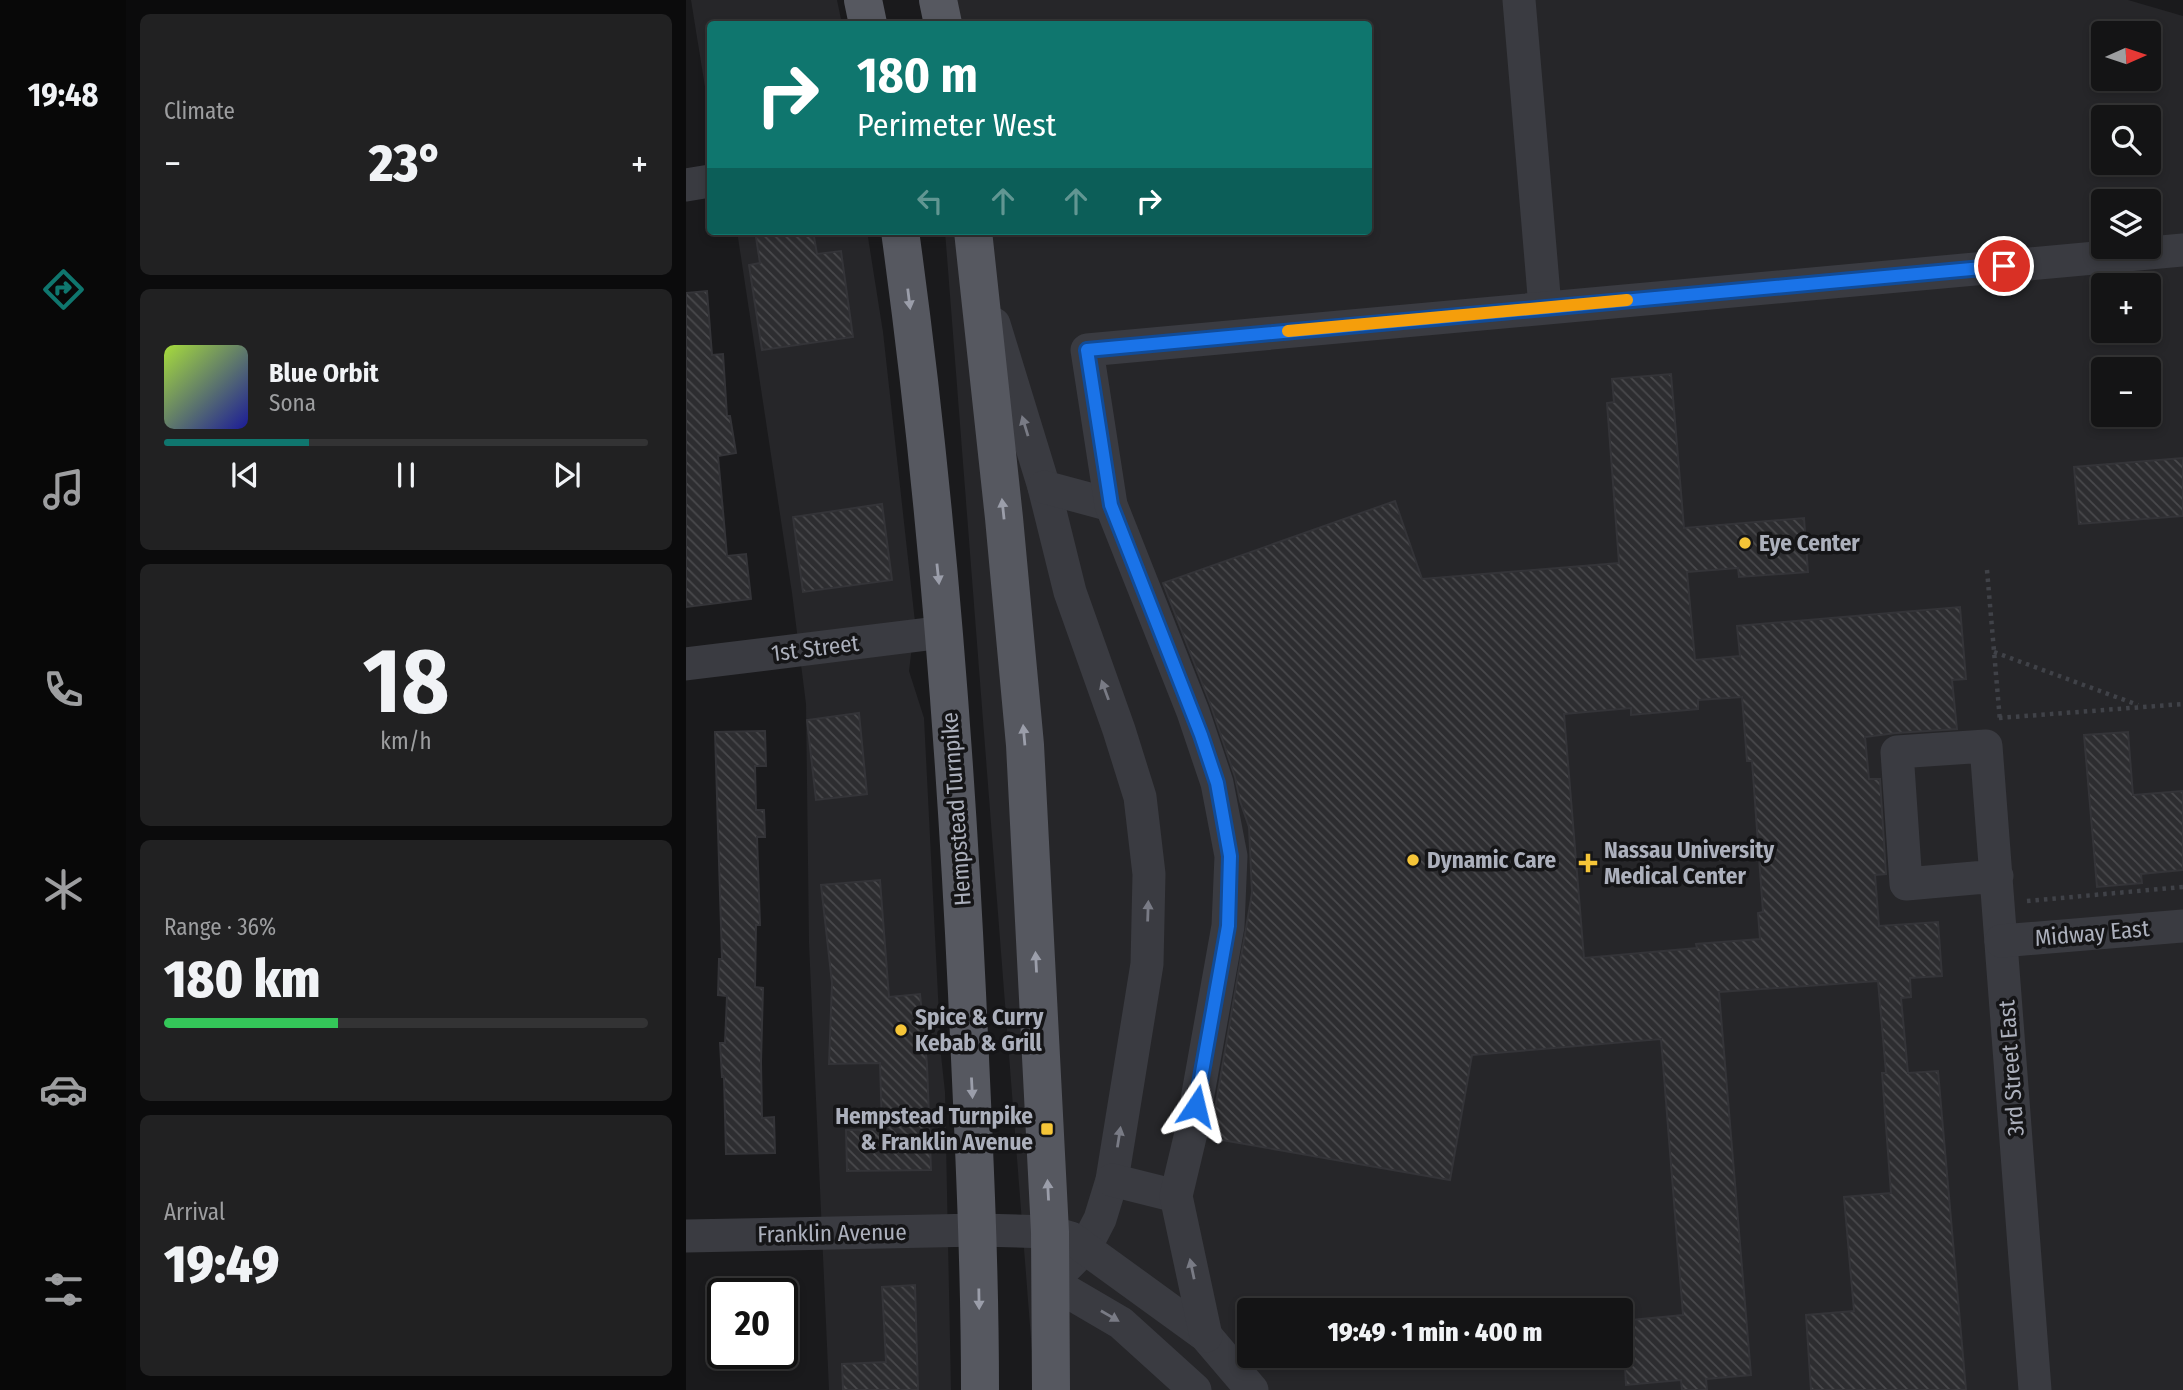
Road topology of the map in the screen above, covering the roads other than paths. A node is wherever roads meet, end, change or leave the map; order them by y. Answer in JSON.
{"nodes":[{"id":1,"x":863,"y":0,"type":"edge"},
{"id":2,"x":939,"y":0,"type":"edge"},
{"id":3,"x":1519,"y":0,"type":"edge"},
{"id":4,"x":867,"y":21,"type":"edge"},
{"id":5,"x":942,"y":21,"type":"edge"},
{"id":6,"x":707,"y":182,"type":"edge"},
{"id":7,"x":686,"y":185,"type":"edge"},
{"id":8,"x":901,"y":235,"type":"edge"},
{"id":9,"x":973,"y":235,"type":"edge"},
{"id":10,"x":2183,"y":250,"type":"edge"},
{"id":11,"x":978,"y":271,"type":"junction"},
{"id":12,"x":1545,"y":307,"type":"junction"},
{"id":13,"x":1044,"y":486,"type":"junction"},
{"id":14,"x":1111,"y":505,"type":"junction"},
{"id":15,"x":944,"y":632,"type":"junction"},
{"id":16,"x":686,"y":664,"type":"edge"},
{"id":17,"x":2006,"y":889,"type":"junction"},
{"id":18,"x":2183,"y":926,"type":"edge"},
{"id":19,"x":2001,"y":941,"type":"junction"},
{"id":20,"x":1112,"y":1180,"type":"junction"},
{"id":21,"x":1176,"y":1196,"type":"junction"},
{"id":22,"x":979,"y":1230,"type":"junction"},
{"id":23,"x":1050,"y":1232,"type":"junction"},
{"id":24,"x":686,"y":1236,"type":"edge"},
{"id":25,"x":1085,"y":1248,"type":"junction"},
{"id":26,"x":1051,"y":1282,"type":"junction"},
{"id":27,"x":1206,"y":1336,"type":"junction"},
{"id":28,"x":1190,"y":1389,"type":"edge"},
{"id":29,"x":980,"y":1390,"type":"edge"},
{"id":30,"x":1051,"y":1390,"type":"edge"},
{"id":31,"x":1252,"y":1390,"type":"edge"},
{"id":32,"x":2035,"y":1390,"type":"edge"}],
"edges":[{"from":1,"to":4,"type":"main road"},
{"from":2,"to":5,"type":"main road"},
{"from":3,"to":12,"type":"street"},
{"from":6,"to":7,"type":"street"},
{"from":8,"to":15,"type":"main road","name":"Hempstead Turnpike","one_way":true},
{"from":9,"to":11,"type":"main road"},
{"from":10,"to":12,"type":"street"},
{"from":13,"to":11,"type":"street","one_way":true},
{"from":23,"to":11,"type":"main road","one_way":true},
{"from":12,"to":14,"type":"street"},
{"from":13,"to":14,"type":"street"},
{"from":20,"to":13,"type":"street","one_way":true},
{"from":14,"to":21,"type":"street"},
{"from":15,"to":16,"type":"street","name":"1st Street"},
{"from":15,"to":22,"type":"main road","name":"Hempstead Turnpike","one_way":true},
{"from":17,"to":17,"type":"street","name":"3rd Street East"},
{"from":17,"to":19,"type":"street","name":"3rd Street East"},
{"from":18,"to":19,"type":"street","name":"Midway East"},
{"from":19,"to":32,"type":"street","name":"3rd Street East"},
{"from":20,"to":21,"type":"street"},
{"from":20,"to":25,"type":"street"},
{"from":27,"to":21,"type":"street","one_way":true},
{"from":22,"to":23,"type":"street","name":"Franklin Avenue"},
{"from":22,"to":24,"type":"street","name":"Franklin Avenue"},
{"from":22,"to":29,"type":"main road","name":"Hempstead Turnpike","one_way":true},
{"from":23,"to":25,"type":"street"},
{"from":23,"to":26,"type":"main road"},
{"from":25,"to":26,"type":"street"},
{"from":25,"to":27,"type":"street"},
{"from":26,"to":28,"type":"street","one_way":true},
{"from":26,"to":30,"type":"main road"},
{"from":27,"to":31,"type":"street"}]}
